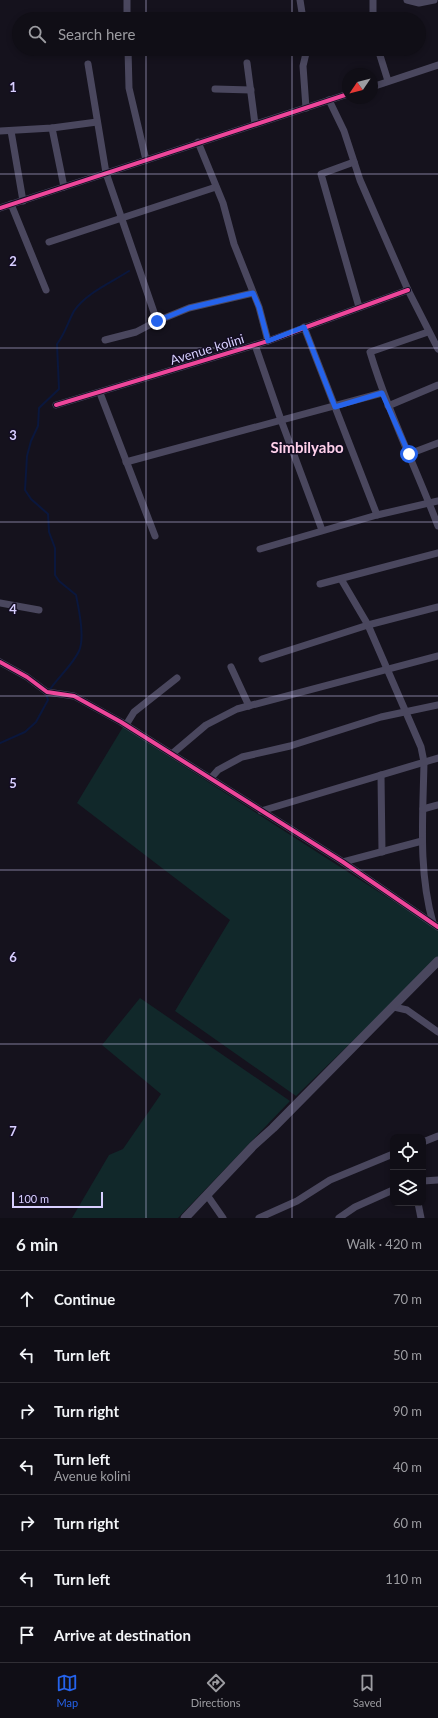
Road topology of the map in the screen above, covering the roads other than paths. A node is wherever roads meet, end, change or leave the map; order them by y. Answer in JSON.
{"nodes":[{"id":1,"x":127,"y":0,"type":"edge"},
{"id":2,"x":300,"y":0,"type":"edge"},
{"id":3,"x":373,"y":0,"type":"edge"},
{"id":4,"x":407,"y":0,"type":"edge"},
{"id":5,"x":434,"y":0,"type":"edge"},
{"id":6,"x":127,"y":12,"type":"edge"},
{"id":7,"x":302,"y":12,"type":"edge"},
{"id":8,"x":373,"y":12,"type":"edge"},
{"id":9,"x":128,"y":56,"type":"edge"},
{"id":10,"x":305,"y":56,"type":"edge"},
{"id":11,"x":380,"y":56,"type":"edge"},
{"id":12,"x":247,"y":63,"type":"dead end"},
{"id":13,"x":88,"y":64,"type":"dead end"},
{"id":14,"x":438,"y":65,"type":"edge"},
{"id":15,"x":388,"y":81,"type":"junction"},
{"id":16,"x":378,"y":85,"type":"edge"},
{"id":17,"x":215,"y":89,"type":"dead end"},
{"id":18,"x":250,"y":90,"type":"junction"},
{"id":19,"x":342,"y":96,"type":"edge"},
{"id":20,"x":329,"y":100,"type":"junction"},
{"id":21,"x":306,"y":108,"type":"junction"},
{"id":22,"x":96,"y":122,"type":"junction"},
{"id":23,"x":255,"y":124,"type":"junction"},
{"id":24,"x":52,"y":128,"type":"junction"},
{"id":25,"x":0,"y":131,"type":"edge"},
{"id":26,"x":11,"y":131,"type":"junction"},
{"id":27,"x":198,"y":142,"type":"junction"},
{"id":28,"x":146,"y":160,"type":"junction"},
{"id":29,"x":354,"y":162,"type":"junction"},
{"id":30,"x":106,"y":173,"type":"junction"},
{"id":31,"x":64,"y":187,"type":"junction"},
{"id":32,"x":216,"y":187,"type":"junction"},
{"id":33,"x":23,"y":201,"type":"junction"},
{"id":34,"x":11,"y":204,"type":"junction"},
{"id":35,"x":0,"y":208,"type":"edge"},
{"id":36,"x":122,"y":219,"type":"junction"},
{"id":37,"x":49,"y":242,"type":"dead end"},
{"id":38,"x":46,"y":290,"type":"dead end"},
{"id":39,"x":408,"y":290,"type":"junction"},
{"id":40,"x":253,"y":293,"type":"junction"},
{"id":41,"x":359,"y":307,"type":"junction"},
{"id":42,"x":157,"y":321,"type":"junction"},
{"id":43,"x":304,"y":327,"type":"junction"},
{"id":44,"x":428,"y":332,"type":"junction"},
{"id":45,"x":105,"y":340,"type":"dead end"},
{"id":46,"x":268,"y":341,"type":"junction"},
{"id":47,"x":255,"y":345,"type":"junction"},
{"id":48,"x":438,"y":349,"type":"edge"},
{"id":49,"x":438,"y":385,"type":"edge"},
{"id":50,"x":100,"y":393,"type":"junction"},
{"id":51,"x":382,"y":393,"type":"junction"},
{"id":52,"x":56,"y":405,"type":"dead end"},
{"id":53,"x":388,"y":406,"type":"junction"},
{"id":54,"x":335,"y":407,"type":"junction"},
{"id":55,"x":281,"y":420,"type":"junction"},
{"id":56,"x":438,"y":442,"type":"edge"},
{"id":57,"x":409,"y":454,"type":"junction"},
{"id":58,"x":126,"y":462,"type":"junction"},
{"id":59,"x":438,"y":501,"type":"edge"},
{"id":60,"x":430,"y":504,"type":"junction"},
{"id":61,"x":377,"y":515,"type":"junction"},
{"id":62,"x":438,"y":526,"type":"edge"},
{"id":63,"x":322,"y":530,"type":"junction"},
{"id":64,"x":155,"y":536,"type":"dead end"},
{"id":65,"x":260,"y":548,"type":"dead end"},
{"id":66,"x":438,"y":554,"type":"edge"},
{"id":67,"x":341,"y":579,"type":"junction"},
{"id":68,"x":320,"y":584,"type":"dead end"},
{"id":69,"x":0,"y":603,"type":"edge"},
{"id":70,"x":438,"y":607,"type":"edge"},
{"id":71,"x":39,"y":610,"type":"dead end"},
{"id":72,"x":368,"y":625,"type":"junction"},
{"id":73,"x":438,"y":656,"type":"edge"},
{"id":74,"x":262,"y":659,"type":"dead end"},
{"id":75,"x":0,"y":662,"type":"edge"},
{"id":76,"x":231,"y":667,"type":"dead end"},
{"id":77,"x":386,"y":669,"type":"junction"},
{"id":78,"x":177,"y":678,"type":"dead end"},
{"id":79,"x":438,"y":705,"type":"edge"},
{"id":80,"x":249,"y":706,"type":"junction"},
{"id":81,"x":406,"y":711,"type":"junction"},
{"id":82,"x":126,"y":725,"type":"junction"},
{"id":83,"x":173,"y":753,"type":"junction"},
{"id":84,"x":438,"y":758,"type":"edge"},
{"id":85,"x":424,"y":762,"type":"junction"},
{"id":86,"x":381,"y":776,"type":"junction"},
{"id":87,"x":211,"y":778,"type":"junction"},
{"id":88,"x":438,"y":805,"type":"edge"},
{"id":89,"x":423,"y":809,"type":"junction"},
{"id":90,"x":261,"y":811,"type":"junction"},
{"id":91,"x":422,"y":841,"type":"junction"},
{"id":92,"x":382,"y":852,"type":"junction"},
{"id":93,"x":343,"y":862,"type":"junction"},
{"id":94,"x":435,"y":925,"type":"edge"},
{"id":95,"x":438,"y":960,"type":"edge"},
{"id":96,"x":394,"y":1007,"type":"junction"},
{"id":97,"x":438,"y":1032,"type":"edge"},
{"id":98,"x":438,"y":1136,"type":"edge"},
{"id":99,"x":426,"y":1141,"type":"edge"},
{"id":100,"x":390,"y":1155,"type":"edge"},
{"id":101,"x":438,"y":1180,"type":"edge"},
{"id":102,"x":426,"y":1181,"type":"edge"},
{"id":103,"x":390,"y":1191,"type":"edge"},
{"id":104,"x":207,"y":1194,"type":"junction"},
{"id":105,"x":419,"y":1206,"type":"edge"},
{"id":106,"x":185,"y":1218,"type":"edge"},
{"id":107,"x":223,"y":1218,"type":"edge"},
{"id":108,"x":259,"y":1218,"type":"edge"},
{"id":109,"x":339,"y":1218,"type":"edge"},
{"id":110,"x":421,"y":1218,"type":"edge"}],
"edges":[{"from":1,"to":6,"type":"street"},
{"from":2,"to":7,"type":"street"},
{"from":3,"to":8,"type":"street"},
{"from":4,"to":5,"type":"street"},
{"from":9,"to":28,"type":"street"},
{"from":10,"to":21,"type":"street"},
{"from":11,"to":15,"type":"street"},
{"from":12,"to":18,"type":"street"},
{"from":13,"to":22,"type":"street"},
{"from":14,"to":15,"type":"street"},
{"from":15,"to":16,"type":"street"},
{"from":17,"to":18,"type":"street"},
{"from":18,"to":23,"type":"street"},
{"from":19,"to":20,"type":"street"},
{"from":20,"to":21,"type":"street"},
{"from":20,"to":29,"type":"street"},
{"from":21,"to":23,"type":"street"},
{"from":22,"to":24,"type":"street"},
{"from":22,"to":30,"type":"street"},
{"from":23,"to":27,"type":"street"},
{"from":24,"to":26,"type":"street"},
{"from":24,"to":31,"type":"street"},
{"from":25,"to":26,"type":"street"},
{"from":26,"to":33,"type":"street"},
{"from":27,"to":28,"type":"street"},
{"from":27,"to":32,"type":"street"},
{"from":28,"to":30,"type":"street"},
{"from":29,"to":39,"type":"street"},
{"from":29,"to":41,"type":"street"},
{"from":30,"to":31,"type":"street"},
{"from":30,"to":36,"type":"street"},
{"from":31,"to":33,"type":"street"},
{"from":32,"to":36,"type":"street"},
{"from":32,"to":40,"type":"street"},
{"from":33,"to":34,"type":"street"},
{"from":34,"to":35,"type":"street"},
{"from":34,"to":38,"type":"street"},
{"from":36,"to":37,"type":"street"},
{"from":36,"to":42,"type":"street"},
{"from":39,"to":41,"type":"street","name":"Avenue kolini"},
{"from":39,"to":44,"type":"street"},
{"from":40,"to":42,"type":"street"},
{"from":40,"to":46,"type":"street"},
{"from":41,"to":43,"type":"street","name":"Avenue kolini"},
{"from":42,"to":45,"type":"street"},
{"from":43,"to":46,"type":"street","name":"Avenue kolini"},
{"from":43,"to":54,"type":"street"},
{"from":44,"to":48,"type":"street"},
{"from":44,"to":51,"type":"street"},
{"from":46,"to":47,"type":"street","name":"Avenue kolini"},
{"from":47,"to":50,"type":"street","name":"Avenue kolini"},
{"from":47,"to":55,"type":"street"},
{"from":49,"to":53,"type":"street"},
{"from":50,"to":52,"type":"street","name":"Avenue kolini"},
{"from":50,"to":58,"type":"street"},
{"from":51,"to":53,"type":"street"},
{"from":51,"to":54,"type":"street"},
{"from":53,"to":57,"type":"street"},
{"from":54,"to":55,"type":"street"},
{"from":54,"to":61,"type":"street"},
{"from":55,"to":58,"type":"street"},
{"from":55,"to":63,"type":"street"},
{"from":56,"to":57,"type":"street"},
{"from":57,"to":60,"type":"street"},
{"from":58,"to":64,"type":"street"},
{"from":59,"to":60,"type":"street"},
{"from":60,"to":61,"type":"street"},
{"from":60,"to":62,"type":"street"},
{"from":61,"to":63,"type":"street"},
{"from":63,"to":65,"type":"street"},
{"from":66,"to":67,"type":"street"},
{"from":67,"to":68,"type":"street"},
{"from":67,"to":72,"type":"street"},
{"from":69,"to":71,"type":"street"},
{"from":70,"to":72,"type":"street"},
{"from":72,"to":74,"type":"street"},
{"from":72,"to":77,"type":"street"},
{"from":73,"to":77,"type":"street"},
{"from":75,"to":82,"type":"street"},
{"from":76,"to":80,"type":"street"},
{"from":77,"to":80,"type":"street"},
{"from":77,"to":81,"type":"street"},
{"from":78,"to":82,"type":"street"},
{"from":79,"to":81,"type":"street"},
{"from":80,"to":83,"type":"street"},
{"from":81,"to":85,"type":"street"},
{"from":81,"to":87,"type":"street"},
{"from":82,"to":83,"type":"street"},
{"from":83,"to":87,"type":"street"},
{"from":84,"to":85,"type":"street"},
{"from":85,"to":86,"type":"street"},
{"from":85,"to":89,"type":"street"},
{"from":86,"to":90,"type":"street"},
{"from":86,"to":92,"type":"street"},
{"from":87,"to":90,"type":"street"},
{"from":88,"to":89,"type":"street"},
{"from":89,"to":91,"type":"street"},
{"from":90,"to":93,"type":"street"},
{"from":91,"to":92,"type":"street"},
{"from":91,"to":94,"type":"street"},
{"from":92,"to":93,"type":"street"},
{"from":93,"to":94,"type":"street"},
{"from":95,"to":96,"type":"street"},
{"from":96,"to":97,"type":"street"},
{"from":96,"to":104,"type":"street"},
{"from":98,"to":99,"type":"street"},
{"from":100,"to":108,"type":"street"},
{"from":101,"to":102,"type":"street"},
{"from":103,"to":109,"type":"street"},
{"from":104,"to":106,"type":"street"},
{"from":104,"to":107,"type":"street"},
{"from":105,"to":110,"type":"street"}]}
